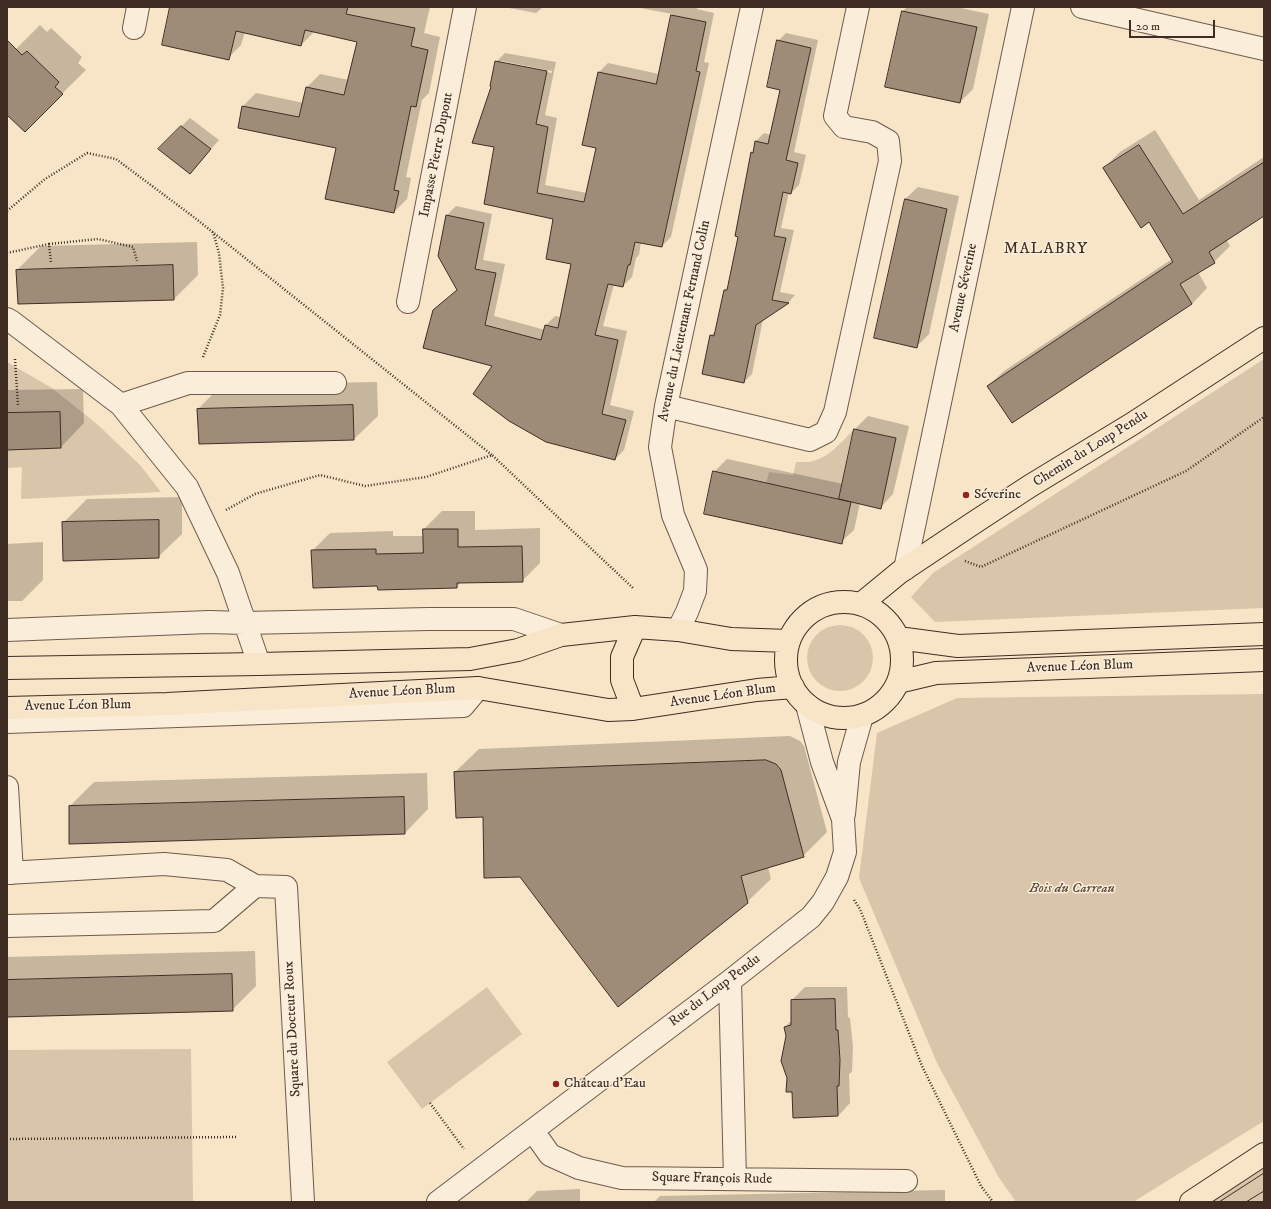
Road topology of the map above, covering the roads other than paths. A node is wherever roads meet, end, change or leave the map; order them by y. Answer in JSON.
{"nodes":[{"id":1,"x":465,"y":7,"type":"edge"},
{"id":2,"x":752,"y":7,"type":"edge"},
{"id":3,"x":858,"y":7,"type":"edge"},
{"id":4,"x":1023,"y":7,"type":"edge"},
{"id":5,"x":1082,"y":7,"type":"edge"},
{"id":6,"x":1264,"y":48,"type":"edge"},
{"id":7,"x":408,"y":302,"type":"dead end"},
{"id":8,"x":7,"y":319,"type":"edge"},
{"id":9,"x":1264,"y":338,"type":"edge"},
{"id":10,"x":335,"y":382,"type":"dead end"},
{"id":11,"x":121,"y":405,"type":"junction"},
{"id":12,"x":666,"y":406,"type":"junction"},
{"id":13,"x":905,"y":569,"type":"junction"},
{"id":14,"x":861,"y":604,"type":"junction"},
{"id":15,"x":245,"y":623,"type":"junction"},
{"id":16,"x":635,"y":627,"type":"junction"},
{"id":17,"x":7,"y":630,"type":"edge"},
{"id":18,"x":678,"y":630,"type":"junction"},
{"id":19,"x":1264,"y":634,"type":"edge"},
{"id":20,"x":561,"y":635,"type":"junction"},
{"id":21,"x":898,"y":638,"type":"junction"},
{"id":22,"x":790,"y":641,"type":"junction"},
{"id":23,"x":1264,"y":660,"type":"edge"},
{"id":24,"x":259,"y":664,"type":"junction"},
{"id":25,"x":7,"y":668,"type":"edge"},
{"id":26,"x":898,"y":682,"type":"junction"},
{"id":27,"x":793,"y":687,"type":"junction"},
{"id":28,"x":478,"y":688,"type":"junction"},
{"id":29,"x":808,"y":705,"type":"junction"},
{"id":30,"x":7,"y":708,"type":"edge"},
{"id":31,"x":633,"y":709,"type":"junction"},
{"id":32,"x":862,"y":716,"type":"junction"},
{"id":33,"x":7,"y":722,"type":"edge"},
{"id":34,"x":7,"y":787,"type":"edge"},
{"id":35,"x":843,"y":819,"type":"junction"},
{"id":36,"x":10,"y":873,"type":"edge"},
{"id":37,"x":255,"y":886,"type":"junction"},
{"id":38,"x":7,"y":926,"type":"edge"},
{"id":39,"x":730,"y":981,"type":"junction"},
{"id":40,"x":533,"y":1131,"type":"junction"},
{"id":41,"x":1264,"y":1154,"type":"edge"},
{"id":42,"x":735,"y":1179,"type":"junction"},
{"id":43,"x":906,"y":1181,"type":"dead end"},
{"id":44,"x":448,"y":1199,"type":"edge"},
{"id":45,"x":303,"y":1202,"type":"edge"},
{"id":46,"x":1191,"y":1202,"type":"edge"}],
"edges":[{"from":1,"to":7,"type":"street","name":"Impasse Pierre Dupont"},
{"from":2,"to":12,"type":"street","name":"Avenue du Lieutenant Fernand Colin"},
{"from":3,"to":12,"type":"street"},
{"from":4,"to":13,"type":"street","name":"Avenue Séverine"},
{"from":5,"to":6,"type":"street"},
{"from":8,"to":11,"type":"street"},
{"from":9,"to":13,"type":"main road","name":"Chemin du Loup Pendu"},
{"from":10,"to":11,"type":"street"},
{"from":11,"to":15,"type":"street"},
{"from":12,"to":18,"type":"street","name":"Avenue du Lieutenant Fernand Colin"},
{"from":13,"to":14,"type":"main road","name":"Chemin du Loup Pendu"},
{"from":14,"to":21,"type":"main road"},
{"from":14,"to":22,"type":"main road"},
{"from":15,"to":17,"type":"street"},
{"from":15,"to":20,"type":"street"},
{"from":15,"to":24,"type":"street"},
{"from":16,"to":18,"type":"main road"},
{"from":16,"to":20,"type":"main road"},
{"from":16,"to":31,"type":"main road"},
{"from":18,"to":22,"type":"main road"},
{"from":19,"to":21,"type":"main road","name":"Avenue Léon Blum"},
{"from":20,"to":24,"type":"main road"},
{"from":21,"to":26,"type":"main road"},
{"from":22,"to":27,"type":"main road"},
{"from":23,"to":26,"type":"main road","name":"Avenue Léon Blum"},
{"from":24,"to":25,"type":"main road"},
{"from":26,"to":32,"type":"main road"},
{"from":27,"to":29,"type":"main road"},
{"from":27,"to":31,"type":"main road","name":"Avenue Léon Blum"},
{"from":28,"to":30,"type":"main road","name":"Avenue Léon Blum"},
{"from":28,"to":31,"type":"main road","name":"Avenue Léon Blum"},
{"from":28,"to":33,"type":"street"},
{"from":29,"to":32,"type":"main road"},
{"from":29,"to":35,"type":"street","name":"Rue du Loup Pendu"},
{"from":32,"to":35,"type":"street"},
{"from":34,"to":36,"type":"street","name":"Square du Docteur Roux"},
{"from":35,"to":39,"type":"street","name":"Rue du Loup Pendu"},
{"from":36,"to":37,"type":"street","name":"Square du Docteur Roux"},
{"from":37,"to":38,"type":"street"},
{"from":37,"to":45,"type":"street","name":"Square du Docteur Roux"},
{"from":39,"to":40,"type":"street","name":"Rue du Loup Pendu"},
{"from":39,"to":42,"type":"street"},
{"from":40,"to":42,"type":"street","name":"Square François Rude"},
{"from":40,"to":44,"type":"street","name":"Rue du Loup Pendu"},
{"from":41,"to":46,"type":"main road"},
{"from":42,"to":43,"type":"street","name":"Square François Rude"}]}
